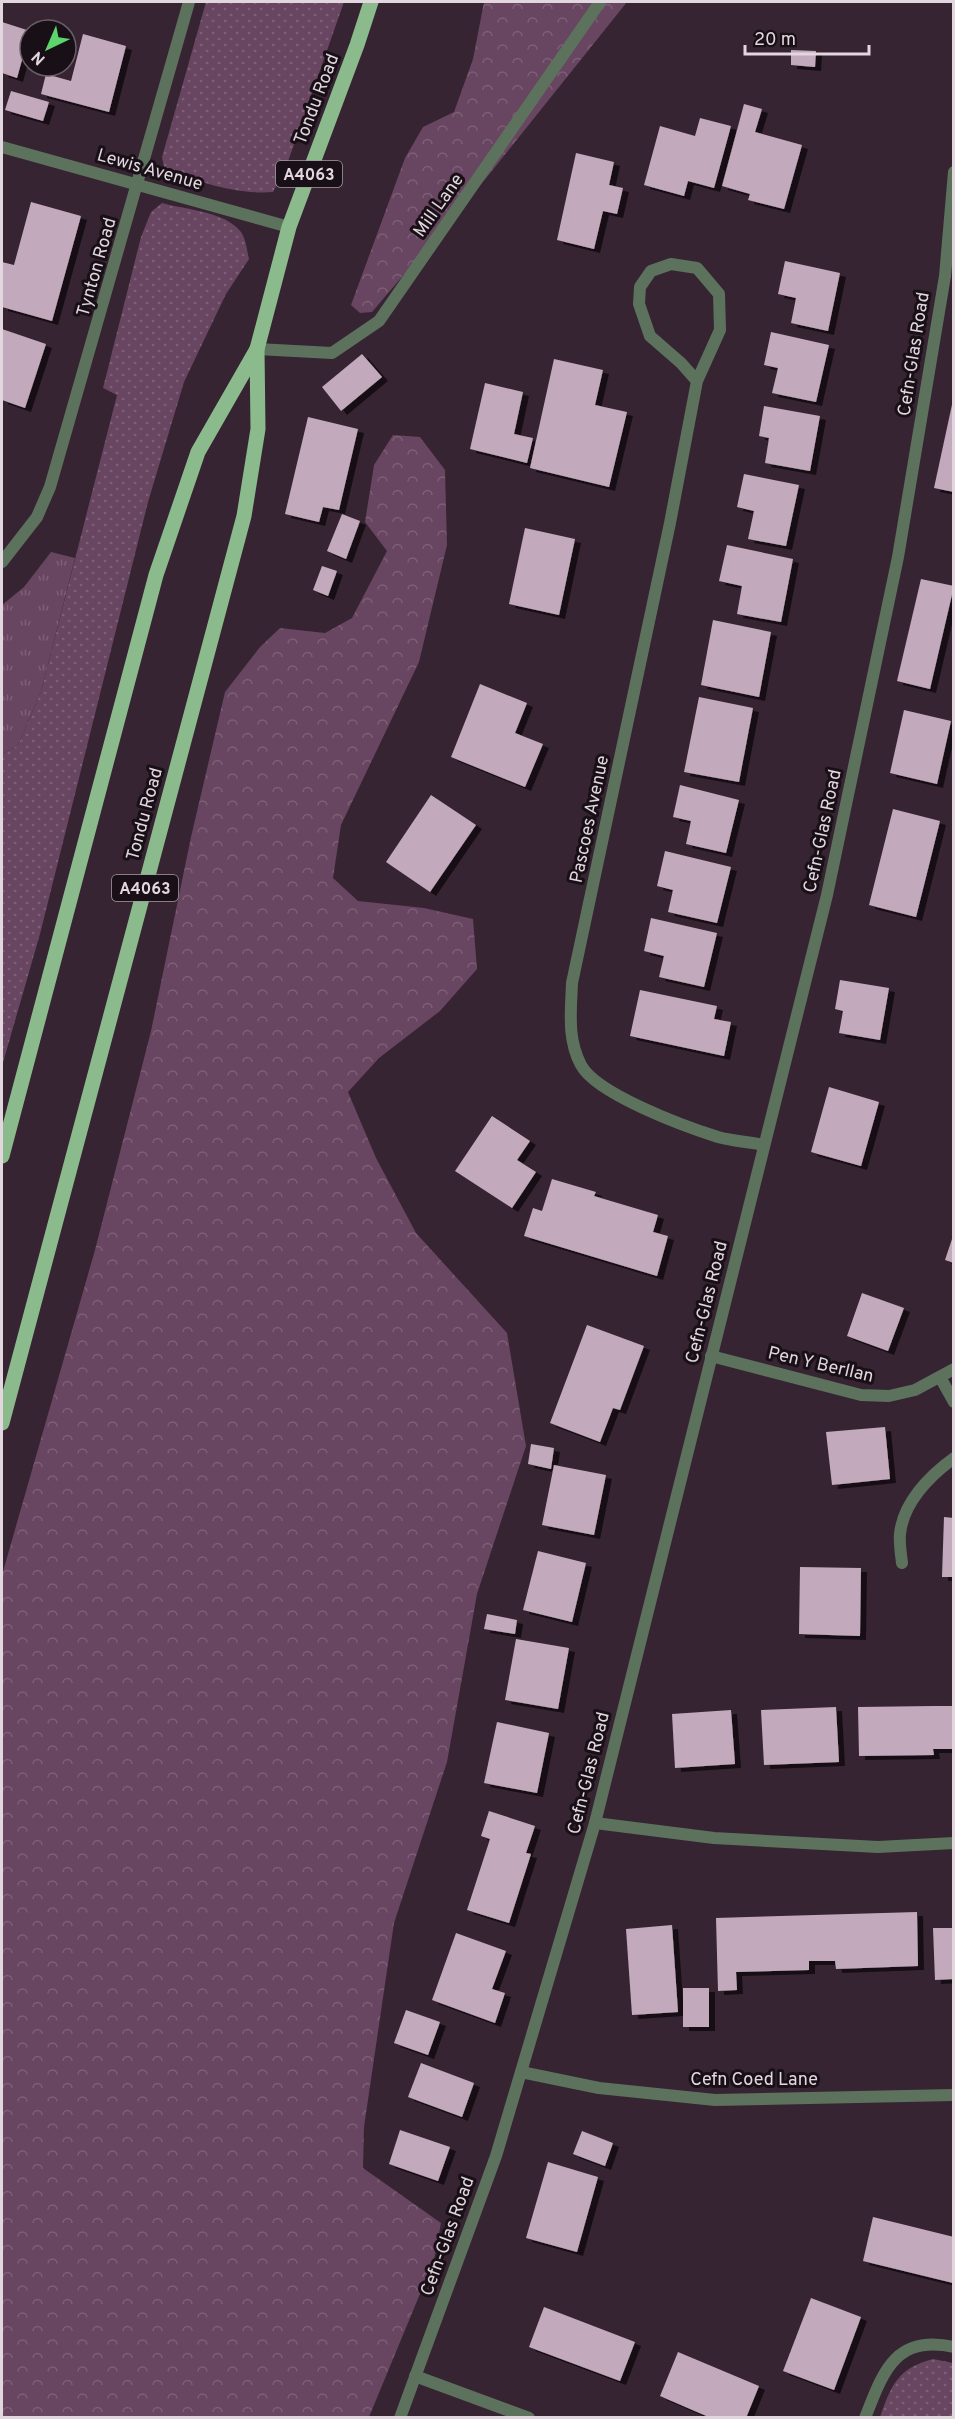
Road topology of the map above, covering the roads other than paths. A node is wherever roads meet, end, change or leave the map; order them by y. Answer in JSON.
{"nodes":[{"id":1,"x":189,"y":2,"type":"edge"},
{"id":2,"x":371,"y":2,"type":"edge"},
{"id":3,"x":600,"y":2,"type":"edge"},
{"id":4,"x":2,"y":147,"type":"edge"},
{"id":5,"x":954,"y":172,"type":"edge"},
{"id":6,"x":138,"y":185,"type":"junction"},
{"id":7,"x":289,"y":227,"type":"junction"},
{"id":8,"x":257,"y":349,"type":"junction"},
{"id":9,"x":697,"y":381,"type":"junction"},
{"id":10,"x":2,"y":562,"type":"edge"},
{"id":11,"x":764,"y":1145,"type":"junction"},
{"id":12,"x":2,"y":1156,"type":"edge"},
{"id":13,"x":711,"y":1356,"type":"junction"},
{"id":14,"x":954,"y":1369,"type":"edge"},
{"id":15,"x":940,"y":1377,"type":"junction"},
{"id":16,"x":954,"y":1402,"type":"edge"},
{"id":17,"x":2,"y":1423,"type":"edge"},
{"id":18,"x":954,"y":1458,"type":"edge"},
{"id":19,"x":902,"y":1563,"type":"dead end"},
{"id":20,"x":595,"y":1823,"type":"junction"},
{"id":21,"x":954,"y":1843,"type":"edge"},
{"id":22,"x":521,"y":2072,"type":"junction"},
{"id":23,"x":954,"y":2095,"type":"edge"},
{"id":24,"x":954,"y":2347,"type":"edge"},
{"id":25,"x":415,"y":2376,"type":"junction"},
{"id":26,"x":400,"y":2418,"type":"edge"},
{"id":27,"x":529,"y":2418,"type":"edge"},
{"id":28,"x":865,"y":2418,"type":"edge"}],
"edges":[{"from":1,"to":6,"type":"street","name":"Tynton Road"},
{"from":2,"to":7,"type":"main road","name":"Tondu Road","number":"A4063"},
{"from":3,"to":8,"type":"street","name":"Mill Lane"},
{"from":4,"to":6,"type":"street","name":"Lewis Avenue"},
{"from":5,"to":11,"type":"street","name":"Cefn-Glas Road"},
{"from":6,"to":7,"type":"street","name":"Lewis Avenue"},
{"from":6,"to":10,"type":"street","name":"Tynton Road"},
{"from":7,"to":8,"type":"main road","name":"Tondu Road","number":"A4063"},
{"from":8,"to":12,"type":"main road","name":"Tondu Road","number":"A4063"},
{"from":8,"to":17,"type":"main road","name":"Tondu Road","number":"A4063"},
{"from":9,"to":9,"type":"street","name":"Pascoes Avenue"},
{"from":9,"to":11,"type":"street","name":"Pascoes Avenue"},
{"from":11,"to":13,"type":"street","name":"Cefn-Glas Road"},
{"from":13,"to":15,"type":"street","name":"Pen Y Berllan"},
{"from":13,"to":20,"type":"street","name":"Cefn-Glas Road"},
{"from":14,"to":15,"type":"street","name":"Pen Y Berllan"},
{"from":15,"to":16,"type":"street"},
{"from":18,"to":19,"type":"street"},
{"from":20,"to":21,"type":"street"},
{"from":20,"to":22,"type":"street","name":"Cefn-Glas Road"},
{"from":22,"to":23,"type":"street","name":"Cefn Coed Lane"},
{"from":22,"to":25,"type":"street","name":"Cefn-Glas Road"},
{"from":24,"to":28,"type":"street"},
{"from":25,"to":26,"type":"street","name":"Cefn-Glas Road"},
{"from":25,"to":27,"type":"street"}]}
